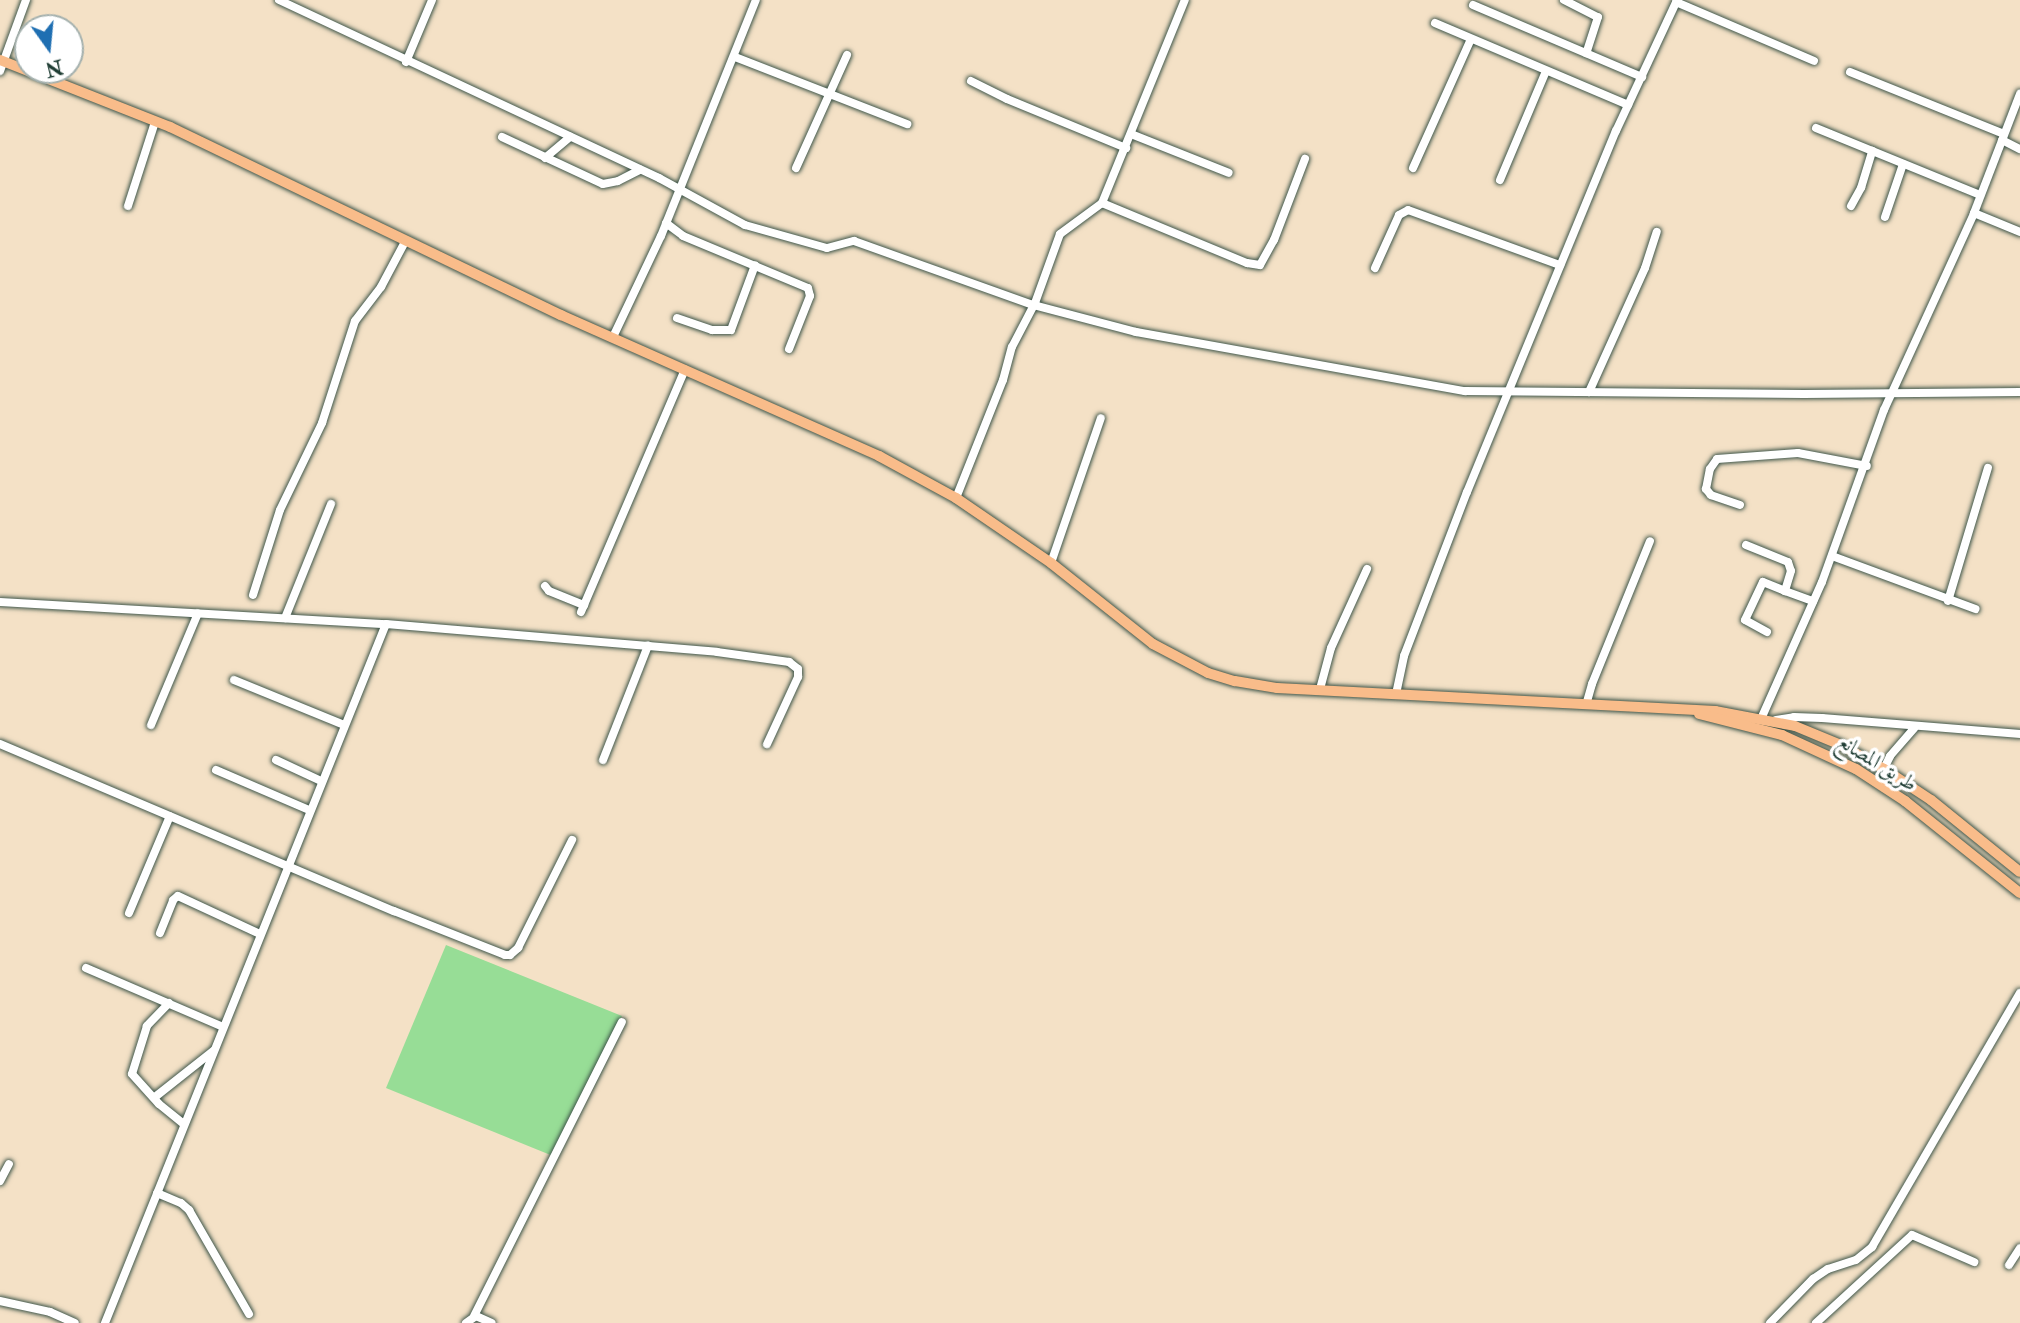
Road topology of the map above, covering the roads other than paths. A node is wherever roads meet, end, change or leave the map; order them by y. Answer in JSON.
{"nodes":[{"id":1,"x":26,"y":0,"type":"edge"},
{"id":2,"x":279,"y":0,"type":"edge"},
{"id":3,"x":432,"y":0,"type":"edge"},
{"id":4,"x":756,"y":0,"type":"edge"},
{"id":5,"x":1185,"y":0,"type":"edge"},
{"id":6,"x":1564,"y":0,"type":"edge"},
{"id":7,"x":1676,"y":1,"type":"edge"},
{"id":8,"x":1473,"y":5,"type":"dead end"},
{"id":9,"x":1435,"y":23,"type":"dead end"},
{"id":10,"x":1471,"y":38,"type":"junction"},
{"id":11,"x":1586,"y":53,"type":"junction"},
{"id":12,"x":847,"y":55,"type":"dead end"},
{"id":13,"x":735,"y":57,"type":"junction"},
{"id":14,"x":1814,"y":61,"type":"dead end"},
{"id":15,"x":407,"y":62,"type":"junction"},
{"id":16,"x":2,"y":64,"type":"edge"},
{"id":17,"x":1546,"y":71,"type":"junction"},
{"id":18,"x":1850,"y":72,"type":"dead end"},
{"id":19,"x":1642,"y":77,"type":"junction"},
{"id":20,"x":971,"y":80,"type":"dead end"},
{"id":21,"x":831,"y":94,"type":"junction"},
{"id":22,"x":2020,"y":94,"type":"edge"},
{"id":23,"x":1628,"y":106,"type":"junction"},
{"id":24,"x":155,"y":122,"type":"junction"},
{"id":25,"x":907,"y":124,"type":"dead end"},
{"id":26,"x":1816,"y":128,"type":"dead end"},
{"id":27,"x":1131,"y":134,"type":"junction"},
{"id":28,"x":502,"y":137,"type":"dead end"},
{"id":29,"x":570,"y":137,"type":"junction"},
{"id":30,"x":2003,"y":137,"type":"junction"},
{"id":31,"x":1126,"y":148,"type":"junction"},
{"id":32,"x":2020,"y":149,"type":"edge"},
{"id":33,"x":1872,"y":151,"type":"junction"},
{"id":34,"x":545,"y":159,"type":"junction"},
{"id":35,"x":1306,"y":159,"type":"dead end"},
{"id":36,"x":1903,"y":164,"type":"junction"},
{"id":37,"x":796,"y":168,"type":"dead end"},
{"id":38,"x":1413,"y":168,"type":"dead end"},
{"id":39,"x":640,"y":170,"type":"junction"},
{"id":40,"x":1229,"y":173,"type":"dead end"},
{"id":41,"x":1500,"y":180,"type":"dead end"},
{"id":42,"x":680,"y":189,"type":"junction"},
{"id":43,"x":1980,"y":195,"type":"junction"},
{"id":44,"x":1102,"y":203,"type":"junction"},
{"id":45,"x":128,"y":206,"type":"dead end"},
{"id":46,"x":1851,"y":206,"type":"dead end"},
{"id":47,"x":1974,"y":213,"type":"junction"},
{"id":48,"x":1885,"y":217,"type":"dead end"},
{"id":49,"x":666,"y":223,"type":"junction"},
{"id":50,"x":1657,"y":232,"type":"dead end"},
{"id":51,"x":2020,"y":232,"type":"edge"},
{"id":52,"x":406,"y":240,"type":"junction"},
{"id":53,"x":755,"y":265,"type":"junction"},
{"id":54,"x":1560,"y":265,"type":"junction"},
{"id":55,"x":1375,"y":268,"type":"dead end"},
{"id":56,"x":1033,"y":305,"type":"junction"},
{"id":57,"x":677,"y":318,"type":"dead end"},
{"id":58,"x":613,"y":337,"type":"junction"},
{"id":59,"x":789,"y":349,"type":"dead end"},
{"id":60,"x":685,"y":369,"type":"junction"},
{"id":61,"x":1510,"y":391,"type":"junction"},
{"id":62,"x":1589,"y":392,"type":"junction"},
{"id":63,"x":2020,"y":392,"type":"edge"},
{"id":64,"x":1892,"y":393,"type":"junction"},
{"id":65,"x":1101,"y":418,"type":"dead end"},
{"id":66,"x":1867,"y":466,"type":"junction"},
{"id":67,"x":1988,"y":468,"type":"dead end"},
{"id":68,"x":956,"y":498,"type":"junction"},
{"id":69,"x":331,"y":504,"type":"dead end"},
{"id":70,"x":1740,"y":505,"type":"dead end"},
{"id":71,"x":1650,"y":541,"type":"dead end"},
{"id":72,"x":1746,"y":545,"type":"dead end"},
{"id":73,"x":1832,"y":556,"type":"junction"},
{"id":74,"x":1051,"y":563,"type":"junction"},
{"id":75,"x":1367,"y":569,"type":"dead end"},
{"id":76,"x":545,"y":586,"type":"dead end"},
{"id":77,"x":1785,"y":591,"type":"junction"},
{"id":78,"x":253,"y":595,"type":"dead end"},
{"id":79,"x":1813,"y":601,"type":"junction"},
{"id":80,"x":1948,"y":601,"type":"junction"},
{"id":81,"x":0,"y":602,"type":"edge"},
{"id":82,"x":1975,"y":609,"type":"dead end"},
{"id":83,"x":198,"y":613,"type":"junction"},
{"id":84,"x":285,"y":618,"type":"junction"},
{"id":85,"x":386,"y":624,"type":"junction"},
{"id":86,"x":1768,"y":632,"type":"dead end"},
{"id":87,"x":648,"y":646,"type":"junction"},
{"id":88,"x":234,"y":680,"type":"dead end"},
{"id":89,"x":1320,"y":689,"type":"junction"},
{"id":90,"x":1396,"y":694,"type":"junction"},
{"id":91,"x":1586,"y":705,"type":"junction"},
{"id":92,"x":1690,"y":711,"type":"junction"},
{"id":93,"x":1766,"y":720,"type":"junction"},
{"id":94,"x":151,"y":725,"type":"dead end"},
{"id":95,"x":344,"y":725,"type":"junction"},
{"id":96,"x":1914,"y":727,"type":"junction"},
{"id":97,"x":2020,"y":734,"type":"edge"},
{"id":98,"x":0,"y":744,"type":"edge"},
{"id":99,"x":767,"y":744,"type":"dead end"},
{"id":100,"x":276,"y":760,"type":"dead end"},
{"id":101,"x":603,"y":760,"type":"dead end"},
{"id":102,"x":1884,"y":769,"type":"junction"},
{"id":103,"x":216,"y":770,"type":"dead end"},
{"id":104,"x":321,"y":780,"type":"junction"},
{"id":105,"x":1877,"y":782,"type":"junction"},
{"id":106,"x":309,"y":810,"type":"junction"},
{"id":107,"x":170,"y":816,"type":"junction"},
{"id":108,"x":572,"y":840,"type":"dead end"},
{"id":109,"x":290,"y":866,"type":"junction"},
{"id":110,"x":2020,"y":872,"type":"edge"},
{"id":111,"x":2020,"y":893,"type":"edge"},
{"id":112,"x":129,"y":913,"type":"dead end"},
{"id":113,"x":160,"y":933,"type":"dead end"},
{"id":114,"x":260,"y":934,"type":"junction"},
{"id":115,"x":86,"y":968,"type":"dead end"},
{"id":116,"x":2020,"y":993,"type":"edge"},
{"id":117,"x":169,"y":1003,"type":"junction"},
{"id":118,"x":622,"y":1022,"type":"dead end"},
{"id":119,"x":223,"y":1027,"type":"junction"},
{"id":120,"x":214,"y":1051,"type":"junction"},
{"id":121,"x":155,"y":1097,"type":"junction"},
{"id":122,"x":184,"y":1124,"type":"junction"},
{"id":123,"x":9,"y":1164,"type":"dead end"},
{"id":124,"x":0,"y":1181,"type":"edge"},
{"id":125,"x":157,"y":1193,"type":"junction"},
{"id":126,"x":2020,"y":1248,"type":"edge"},
{"id":127,"x":1975,"y":1262,"type":"dead end"},
{"id":128,"x":2010,"y":1265,"type":"dead end"},
{"id":129,"x":0,"y":1301,"type":"edge"},
{"id":130,"x":249,"y":1314,"type":"dead end"},
{"id":131,"x":474,"y":1316,"type":"junction"},
{"id":132,"x":75,"y":1323,"type":"edge"},
{"id":133,"x":105,"y":1323,"type":"edge"},
{"id":134,"x":466,"y":1323,"type":"edge"},
{"id":135,"x":492,"y":1323,"type":"edge"},
{"id":136,"x":1770,"y":1323,"type":"edge"},
{"id":137,"x":1816,"y":1323,"type":"edge"}],
"edges":[{"from":1,"to":16,"type":"street"},
{"from":2,"to":15,"type":"street"},
{"from":3,"to":15,"type":"street"},
{"from":4,"to":13,"type":"street"},
{"from":5,"to":27,"type":"street"},
{"from":6,"to":11,"type":"street"},
{"from":7,"to":14,"type":"street"},
{"from":7,"to":19,"type":"street"},
{"from":8,"to":11,"type":"street"},
{"from":9,"to":10,"type":"street"},
{"from":10,"to":17,"type":"street"},
{"from":10,"to":38,"type":"street"},
{"from":11,"to":19,"type":"street"},
{"from":12,"to":21,"type":"street"},
{"from":13,"to":21,"type":"street"},
{"from":13,"to":42,"type":"street"},
{"from":15,"to":29,"type":"street"},
{"from":16,"to":24,"type":"main road"},
{"from":17,"to":23,"type":"street"},
{"from":17,"to":41,"type":"street"},
{"from":18,"to":30,"type":"street"},
{"from":19,"to":23,"type":"street"},
{"from":20,"to":31,"type":"street"},
{"from":21,"to":25,"type":"street"},
{"from":21,"to":37,"type":"street"},
{"from":22,"to":30,"type":"street"},
{"from":23,"to":54,"type":"street"},
{"from":24,"to":45,"type":"street"},
{"from":24,"to":52,"type":"main road"},
{"from":26,"to":33,"type":"street"},
{"from":27,"to":31,"type":"street"},
{"from":27,"to":40,"type":"street"},
{"from":28,"to":34,"type":"street"},
{"from":29,"to":34,"type":"street"},
{"from":29,"to":39,"type":"street"},
{"from":30,"to":32,"type":"street"},
{"from":30,"to":43,"type":"street"},
{"from":31,"to":44,"type":"street"},
{"from":33,"to":36,"type":"street"},
{"from":33,"to":46,"type":"street"},
{"from":34,"to":39,"type":"street"},
{"from":35,"to":44,"type":"street"},
{"from":36,"to":43,"type":"street"},
{"from":36,"to":48,"type":"street"},
{"from":39,"to":42,"type":"street"},
{"from":42,"to":49,"type":"street"},
{"from":42,"to":56,"type":"street"},
{"from":43,"to":47,"type":"street"},
{"from":44,"to":56,"type":"street"},
{"from":47,"to":51,"type":"street"},
{"from":47,"to":64,"type":"street"},
{"from":49,"to":53,"type":"street"},
{"from":49,"to":58,"type":"street"},
{"from":50,"to":62,"type":"street"},
{"from":52,"to":58,"type":"main road"},
{"from":52,"to":78,"type":"street"},
{"from":53,"to":57,"type":"street"},
{"from":53,"to":59,"type":"street"},
{"from":54,"to":55,"type":"street"},
{"from":54,"to":61,"type":"street"},
{"from":56,"to":61,"type":"street"},
{"from":56,"to":68,"type":"street"},
{"from":58,"to":60,"type":"main road"},
{"from":60,"to":68,"type":"main road"},
{"from":60,"to":76,"type":"street"},
{"from":61,"to":62,"type":"street"},
{"from":61,"to":90,"type":"street"},
{"from":62,"to":64,"type":"street"},
{"from":63,"to":64,"type":"street"},
{"from":64,"to":66,"type":"street"},
{"from":65,"to":74,"type":"street"},
{"from":66,"to":70,"type":"street"},
{"from":66,"to":73,"type":"street"},
{"from":67,"to":80,"type":"street"},
{"from":68,"to":74,"type":"main road"},
{"from":69,"to":84,"type":"street"},
{"from":71,"to":91,"type":"street"},
{"from":72,"to":77,"type":"street"},
{"from":73,"to":79,"type":"street"},
{"from":73,"to":80,"type":"street"},
{"from":74,"to":89,"type":"main road"},
{"from":75,"to":89,"type":"street"},
{"from":77,"to":79,"type":"street"},
{"from":77,"to":86,"type":"street"},
{"from":79,"to":93,"type":"street"},
{"from":80,"to":82,"type":"street"},
{"from":81,"to":83,"type":"street"},
{"from":83,"to":84,"type":"street"},
{"from":83,"to":94,"type":"street"},
{"from":84,"to":85,"type":"street"},
{"from":85,"to":87,"type":"street"},
{"from":85,"to":95,"type":"street"},
{"from":87,"to":99,"type":"street"},
{"from":87,"to":101,"type":"street"},
{"from":88,"to":95,"type":"street"},
{"from":89,"to":90,"type":"main road"},
{"from":90,"to":91,"type":"main road"},
{"from":91,"to":92,"type":"main road"},
{"from":92,"to":93,"type":"main road","name":"طريق المصانع"},
{"from":92,"to":105,"type":"main road","name":"طريق المصانع"},
{"from":93,"to":96,"type":"street"},
{"from":93,"to":102,"type":"main road","name":"طريق المصانع"},
{"from":95,"to":104,"type":"street"},
{"from":96,"to":97,"type":"street"},
{"from":96,"to":102,"type":"street"},
{"from":98,"to":107,"type":"street"},
{"from":100,"to":104,"type":"street"},
{"from":102,"to":105,"type":"street"},
{"from":102,"to":110,"type":"main road","name":"طريق المصانع"},
{"from":103,"to":106,"type":"street"},
{"from":104,"to":106,"type":"street"},
{"from":105,"to":111,"type":"main road","name":"طريق المصانع"},
{"from":106,"to":109,"type":"street"},
{"from":107,"to":109,"type":"street"},
{"from":107,"to":112,"type":"street"},
{"from":108,"to":109,"type":"street"},
{"from":109,"to":114,"type":"street"},
{"from":113,"to":114,"type":"street"},
{"from":114,"to":119,"type":"street"},
{"from":115,"to":117,"type":"street"},
{"from":116,"to":136,"type":"street"},
{"from":117,"to":119,"type":"street"},
{"from":117,"to":121,"type":"street"},
{"from":118,"to":131,"type":"street"},
{"from":119,"to":120,"type":"street"},
{"from":120,"to":121,"type":"street"},
{"from":120,"to":122,"type":"street"},
{"from":121,"to":122,"type":"street"},
{"from":122,"to":125,"type":"street"},
{"from":123,"to":124,"type":"street"},
{"from":125,"to":130,"type":"street"},
{"from":125,"to":133,"type":"street"},
{"from":126,"to":128,"type":"street"},
{"from":127,"to":137,"type":"street"},
{"from":129,"to":132,"type":"street"},
{"from":131,"to":134,"type":"street"},
{"from":131,"to":135,"type":"street"}]}
